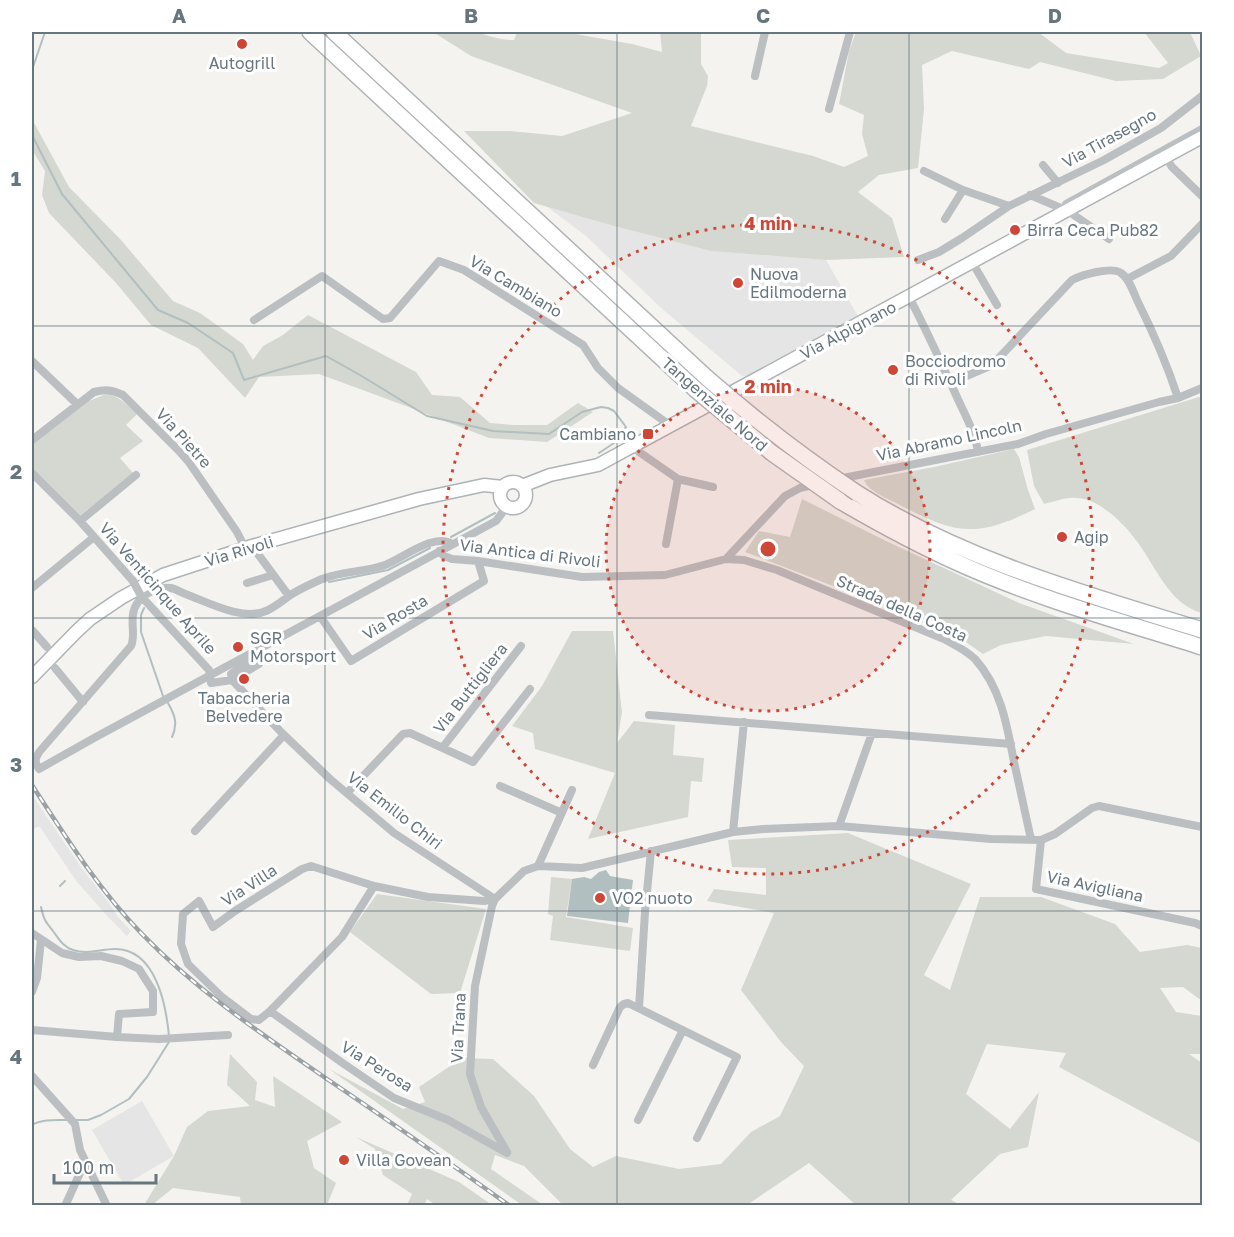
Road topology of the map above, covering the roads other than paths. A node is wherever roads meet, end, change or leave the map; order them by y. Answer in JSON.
{"nodes":[{"id":1,"x":310,"y":32,"type":"edge"},
{"id":2,"x":334,"y":32,"type":"edge"},
{"id":3,"x":765,"y":32,"type":"edge"},
{"id":4,"x":850,"y":32,"type":"edge"},
{"id":5,"x":755,"y":76,"type":"dead end"},
{"id":6,"x":1203,"y":96,"type":"edge"},
{"id":7,"x":828,"y":109,"type":"dead end"},
{"id":8,"x":1203,"y":129,"type":"edge"},
{"id":9,"x":1203,"y":137,"type":"edge"},
{"id":10,"x":1166,"y":158,"type":"junction"},
{"id":11,"x":1043,"y":165,"type":"dead end"},
{"id":12,"x":924,"y":171,"type":"dead end"},
{"id":13,"x":1058,"y":183,"type":"junction"},
{"id":14,"x":963,"y":190,"type":"junction"},
{"id":15,"x":1030,"y":195,"type":"junction"},
{"id":16,"x":1203,"y":196,"type":"edge"},
{"id":17,"x":1009,"y":206,"type":"junction"},
{"id":18,"x":1068,"y":211,"type":"junction"},
{"id":19,"x":945,"y":219,"type":"dead end"},
{"id":20,"x":1203,"y":224,"type":"edge"},
{"id":21,"x":1109,"y":239,"type":"dead end"},
{"id":22,"x":918,"y":260,"type":"dead end"},
{"id":23,"x":972,"y":262,"type":"junction"},
{"id":24,"x":1127,"y":279,"type":"junction"},
{"id":25,"x":909,"y":297,"type":"junction"},
{"id":26,"x":997,"y":305,"type":"dead end"},
{"id":27,"x":254,"y":320,"type":"dead end"},
{"id":28,"x":32,"y":362,"type":"edge"},
{"id":29,"x":950,"y":383,"type":"junction"},
{"id":30,"x":1202,"y":390,"type":"edge"},
{"id":31,"x":1178,"y":398,"type":"junction"},
{"id":32,"x":77,"y":404,"type":"junction"},
{"id":33,"x":671,"y":426,"type":"junction"},
{"id":34,"x":32,"y":440,"type":"edge"},
{"id":35,"x":632,"y":447,"type":"junction"},
{"id":36,"x":978,"y":452,"type":"junction"},
{"id":37,"x":32,"y":473,"type":"edge"},
{"id":38,"x":136,"y":475,"type":"dead end"},
{"id":39,"x":678,"y":479,"type":"junction"},
{"id":40,"x":713,"y":487,"type":"dead end"},
{"id":41,"x":524,"y":489,"type":"junction"},
{"id":42,"x":504,"y":497,"type":"junction"},
{"id":43,"x":80,"y":521,"type":"junction"},
{"id":44,"x":94,"y":537,"type":"junction"},
{"id":45,"x":452,"y":544,"type":"junction"},
{"id":46,"x":666,"y":544,"type":"dead end"},
{"id":47,"x":248,"y":547,"type":"junction"},
{"id":48,"x":439,"y":551,"type":"junction"},
{"id":49,"x":726,"y":559,"type":"junction"},
{"id":50,"x":478,"y":561,"type":"junction"},
{"id":51,"x":273,"y":575,"type":"junction"},
{"id":52,"x":247,"y":583,"type":"dead end"},
{"id":53,"x":32,"y":588,"type":"edge"},
{"id":54,"x":141,"y":596,"type":"junction"},
{"id":55,"x":289,"y":596,"type":"junction"},
{"id":56,"x":320,"y":616,"type":"junction"},
{"id":57,"x":32,"y":630,"type":"edge"},
{"id":58,"x":1203,"y":630,"type":"edge"},
{"id":59,"x":521,"y":646,"type":"dead end"},
{"id":60,"x":47,"y":647,"type":"dead end"},
{"id":61,"x":1203,"y":647,"type":"edge"},
{"id":62,"x":252,"y":654,"type":"junction"},
{"id":63,"x":259,"y":664,"type":"dead end"},
{"id":64,"x":55,"y":668,"type":"dead end"},
{"id":65,"x":211,"y":676,"type":"junction"},
{"id":66,"x":32,"y":677,"type":"edge"},
{"id":67,"x":232,"y":680,"type":"junction"},
{"id":68,"x":530,"y":689,"type":"dead end"},
{"id":69,"x":83,"y":702,"type":"junction"},
{"id":70,"x":650,"y":715,"type":"dead end"},
{"id":71,"x":744,"y":722,"type":"junction"},
{"id":72,"x":872,"y":733,"type":"junction"},
{"id":73,"x":284,"y":735,"type":"junction"},
{"id":74,"x":1011,"y":744,"type":"junction"},
{"id":75,"x":443,"y":747,"type":"junction"},
{"id":76,"x":500,"y":786,"type":"dead end"},
{"id":77,"x":572,"y":790,"type":"dead end"},
{"id":78,"x":347,"y":793,"type":"junction"},
{"id":79,"x":562,"y":813,"type":"junction"},
{"id":80,"x":839,"y":826,"type":"junction"},
{"id":81,"x":1203,"y":827,"type":"edge"},
{"id":82,"x":195,"y":831,"type":"dead end"},
{"id":83,"x":733,"y":832,"type":"junction"},
{"id":84,"x":1031,"y":839,"type":"junction"},
{"id":85,"x":1041,"y":840,"type":"junction"},
{"id":86,"x":651,"y":851,"type":"junction"},
{"id":87,"x":538,"y":866,"type":"junction"},
{"id":88,"x":374,"y":886,"type":"junction"},
{"id":89,"x":495,"y":900,"type":"junction"},
{"id":90,"x":1199,"y":924,"type":"edge"},
{"id":91,"x":32,"y":933,"type":"edge"},
{"id":92,"x":41,"y":940,"type":"junction"},
{"id":93,"x":32,"y":992,"type":"edge"},
{"id":94,"x":639,"y":1008,"type":"junction"},
{"id":95,"x":270,"y":1011,"type":"junction"},
{"id":96,"x":32,"y":1030,"type":"edge"},
{"id":97,"x":683,"y":1030,"type":"junction"},
{"id":98,"x":228,"y":1035,"type":"dead end"},
{"id":99,"x":117,"y":1037,"type":"junction"},
{"id":100,"x":593,"y":1065,"type":"dead end"},
{"id":101,"x":32,"y":1076,"type":"edge"},
{"id":102,"x":638,"y":1120,"type":"dead end"},
{"id":103,"x":697,"y":1138,"type":"dead end"},
{"id":104,"x":507,"y":1153,"type":"joint"},
{"id":105,"x":85,"y":1162,"type":"junction"},
{"id":106,"x":65,"y":1206,"type":"edge"},
{"id":107,"x":107,"y":1206,"type":"edge"}],
"edges":[{"from":1,"to":61,"type":"highway","name":"Tangenziale Nord","bridge":true},
{"from":2,"to":58,"type":"highway","name":"Tangenziale Nord","bridge":true},
{"from":3,"to":5,"type":"street"},
{"from":4,"to":7,"type":"street"},
{"from":6,"to":13,"type":"street","name":"Via Tirasegno"},
{"from":8,"to":18,"type":"street","name":"Via Alpignano"},
{"from":9,"to":10,"type":"street","name":"Via Alpignano"},
{"from":10,"to":16,"type":"street"},
{"from":10,"to":18,"type":"street","name":"Via Alpignano"},
{"from":11,"to":13,"type":"street","name":"Via Tirasegno"},
{"from":12,"to":14,"type":"street"},
{"from":13,"to":15,"type":"street","name":"Via Tirasegno"},
{"from":14,"to":17,"type":"street"},
{"from":14,"to":19,"type":"street"},
{"from":15,"to":17,"type":"street","name":"Via Tirasegno"},
{"from":15,"to":18,"type":"street"},
{"from":17,"to":22,"type":"street","name":"Via Tirasegno"},
{"from":18,"to":21,"type":"street"},
{"from":18,"to":23,"type":"street","name":"Via Alpignano"},
{"from":20,"to":24,"type":"street"},
{"from":23,"to":25,"type":"street","name":"Via Alpignano"},
{"from":23,"to":26,"type":"street"},
{"from":24,"to":29,"type":"street"},
{"from":24,"to":31,"type":"street"},
{"from":25,"to":29,"type":"street"},
{"from":25,"to":33,"type":"street","name":"Via Alpignano"},
{"from":27,"to":33,"type":"street","name":"Via Cambiano"},
{"from":28,"to":32,"type":"street"},
{"from":29,"to":36,"type":"street"},
{"from":30,"to":31,"type":"street","name":"Via Abramo Lincoln"},
{"from":31,"to":36,"type":"street","name":"Via Abramo Lincoln"},
{"from":32,"to":34,"type":"street","name":"Via Pietre"},
{"from":32,"to":47,"type":"street","name":"Via Pietre"},
{"from":33,"to":35,"type":"street","name":"Via Alpignano"},
{"from":35,"to":39,"type":"street"},
{"from":35,"to":41,"type":"street","name":"Via Alpignano"},
{"from":36,"to":49,"type":"street","name":"Via Abramo Lincoln"},
{"from":37,"to":43,"type":"street","name":"Via Venticinque Aprile"},
{"from":38,"to":43,"type":"street","name":"Via Venticinque Aprile"},
{"from":39,"to":40,"type":"street"},
{"from":39,"to":46,"type":"street"},
{"from":41,"to":42,"type":"street"},
{"from":41,"to":42,"type":"street"},
{"from":42,"to":45,"type":"street"},
{"from":42,"to":47,"type":"street","name":"Via Rivoli"},
{"from":43,"to":44,"type":"street","name":"Via Venticinque Aprile"},
{"from":44,"to":53,"type":"street"},
{"from":44,"to":54,"type":"street","name":"Via Venticinque Aprile","bridge":true},
{"from":45,"to":48,"type":"street"},
{"from":45,"to":55,"type":"street","name":"Via Antica di Rivoli"},
{"from":47,"to":51,"type":"street"},
{"from":47,"to":66,"type":"street","name":"Via Rivoli"},
{"from":48,"to":50,"type":"street","name":"Via Antica di Rivoli"},
{"from":48,"to":56,"type":"street"},
{"from":49,"to":50,"type":"street","name":"Via Antica di Rivoli"},
{"from":49,"to":74,"type":"street","name":"Strada della Costa"},
{"from":50,"to":56,"type":"street","name":"Via Rosta"},
{"from":51,"to":52,"type":"street"},
{"from":51,"to":55,"type":"street"},
{"from":54,"to":55,"type":"street","name":"Via Antica di Rivoli"},
{"from":54,"to":65,"type":"street","name":"Via Venticinque Aprile"},
{"from":54,"to":69,"type":"street"},
{"from":56,"to":62,"type":"street"},
{"from":57,"to":60,"type":"street"},
{"from":59,"to":75,"type":"street","name":"Via Buttigliera"},
{"from":62,"to":65,"type":"street"},
{"from":62,"to":67,"type":"street"},
{"from":63,"to":67,"type":"street"},
{"from":64,"to":69,"type":"street"},
{"from":65,"to":67,"type":"street"},
{"from":65,"to":69,"type":"street"},
{"from":67,"to":73,"type":"street","name":"Via Emilio Chiri"},
{"from":68,"to":75,"type":"street","name":"Via Buttigliera"},
{"from":70,"to":71,"type":"street"},
{"from":71,"to":72,"type":"street"},
{"from":71,"to":83,"type":"street"},
{"from":72,"to":74,"type":"street"},
{"from":72,"to":80,"type":"street"},
{"from":73,"to":78,"type":"street","name":"Via Emilio Chiri"},
{"from":73,"to":82,"type":"street"},
{"from":74,"to":84,"type":"street","name":"Strada della Costa"},
{"from":75,"to":78,"type":"street","name":"Via Buttigliera"},
{"from":76,"to":79,"type":"street"},
{"from":77,"to":79,"type":"street"},
{"from":78,"to":89,"type":"street","name":"Via Emilio Chiri"},
{"from":79,"to":87,"type":"street"},
{"from":80,"to":83,"type":"street"},
{"from":80,"to":84,"type":"street"},
{"from":81,"to":85,"type":"street"},
{"from":83,"to":86,"type":"street"},
{"from":84,"to":85,"type":"street"},
{"from":85,"to":90,"type":"street","name":"Via Avigliana"},
{"from":86,"to":87,"type":"street"},
{"from":86,"to":94,"type":"street"},
{"from":87,"to":89,"type":"street"},
{"from":88,"to":89,"type":"street"},
{"from":88,"to":95,"type":"street"},
{"from":88,"to":95,"type":"street","name":"Via Villa"},
{"from":89,"to":104,"type":"street","name":"Via Trana"},
{"from":91,"to":92,"type":"street"},
{"from":92,"to":93,"type":"street"},
{"from":92,"to":99,"type":"street"},
{"from":94,"to":97,"type":"street"},
{"from":94,"to":100,"type":"street"},
{"from":95,"to":104,"type":"street","name":"Via Perosa"},
{"from":96,"to":99,"type":"street"},
{"from":97,"to":102,"type":"street"},
{"from":97,"to":103,"type":"street"},
{"from":98,"to":99,"type":"street"},
{"from":101,"to":105,"type":"street"},
{"from":105,"to":106,"type":"street"},
{"from":105,"to":107,"type":"street"}]}
